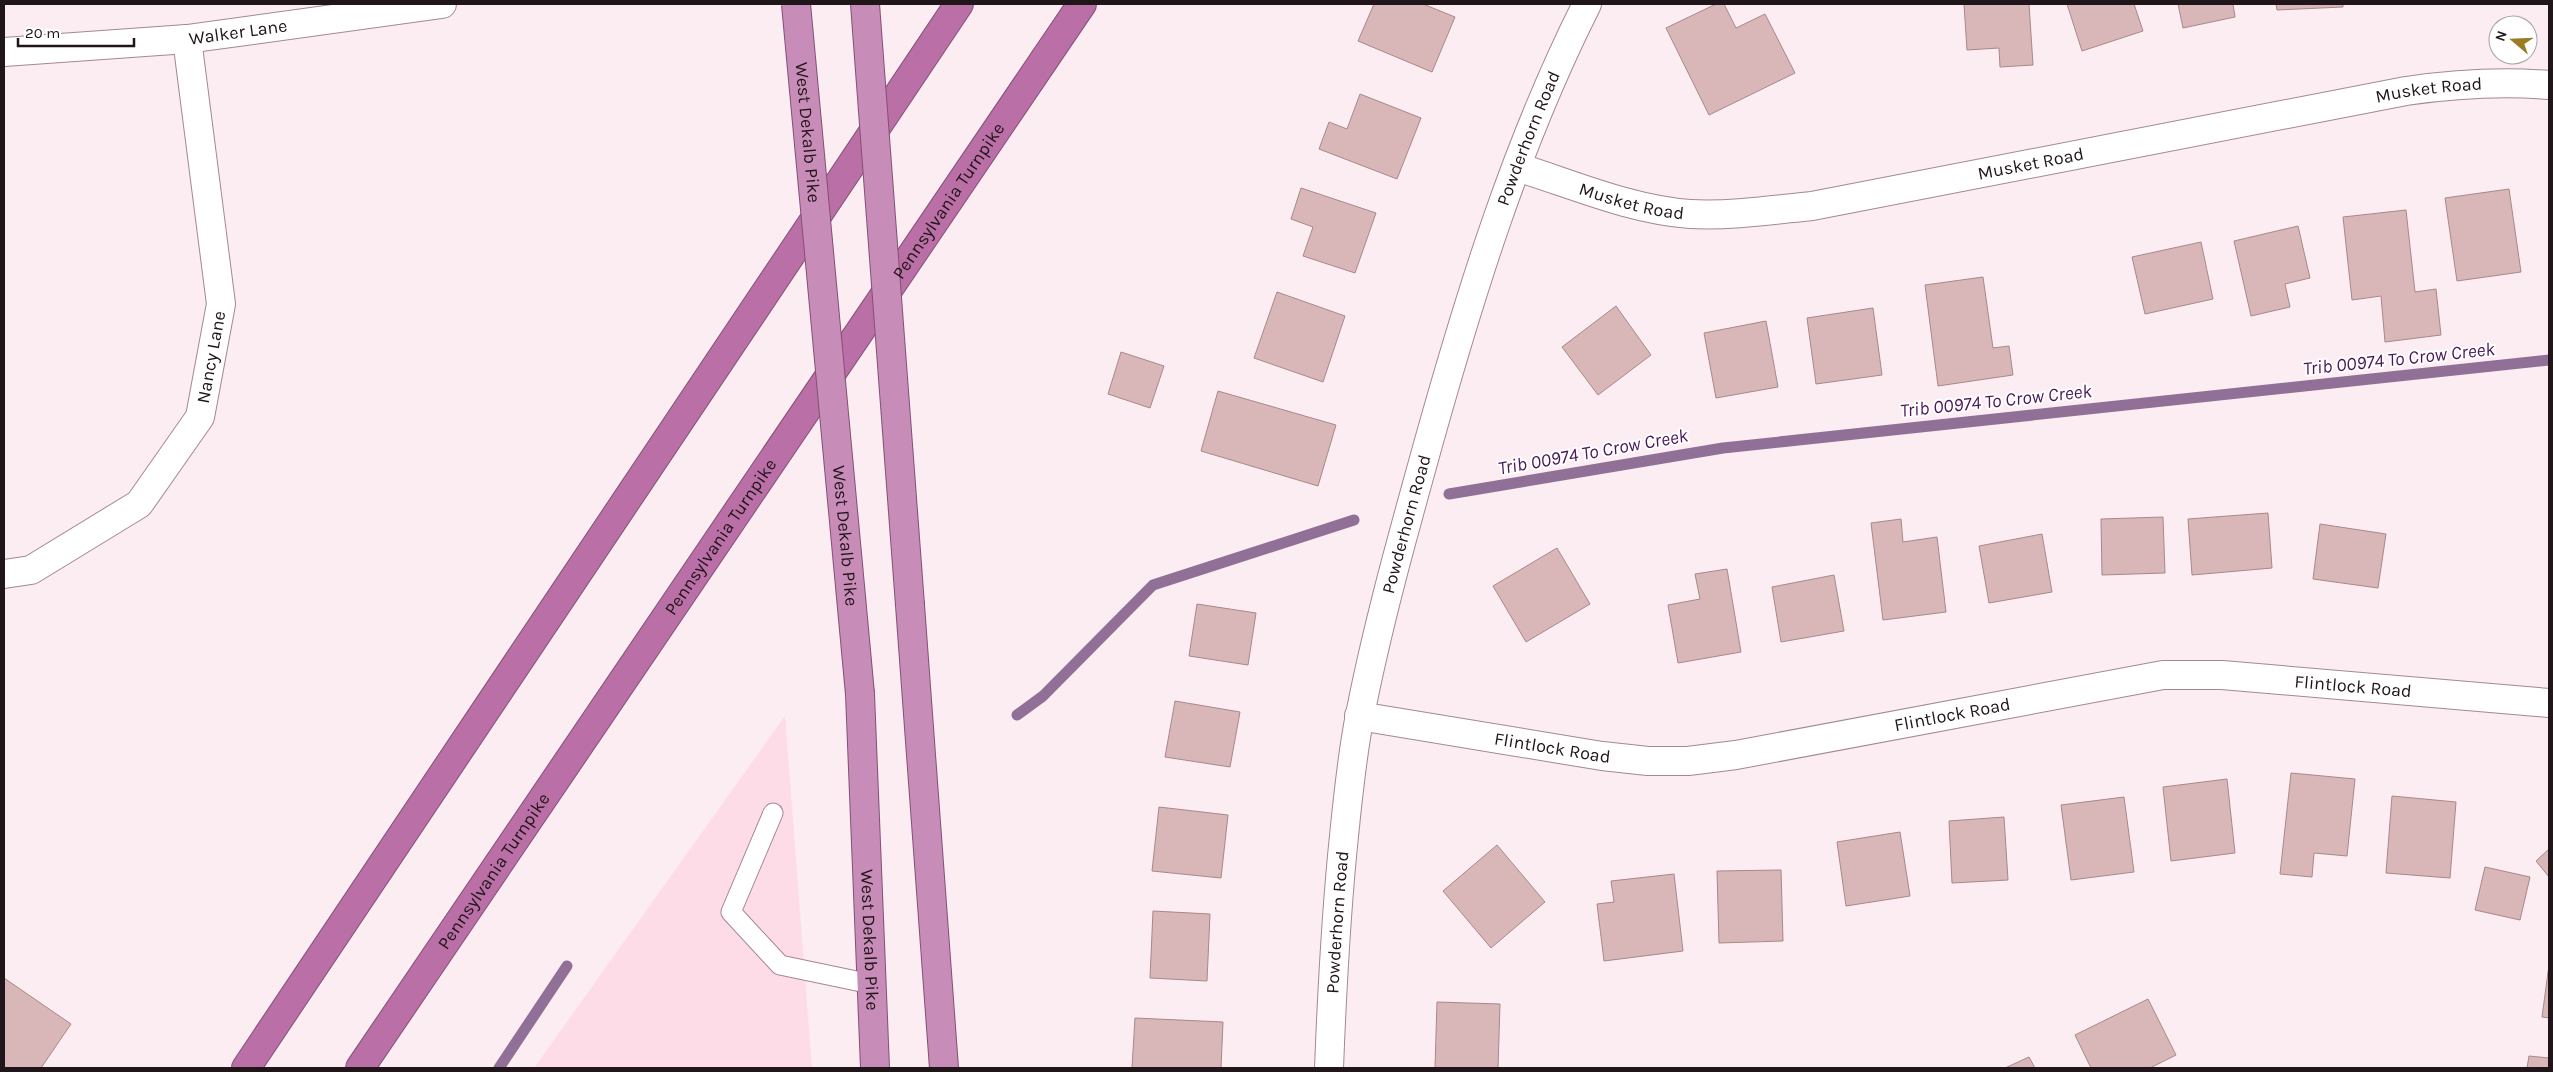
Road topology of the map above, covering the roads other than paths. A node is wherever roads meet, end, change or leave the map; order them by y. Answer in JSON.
{"nodes":[{"id":1,"x":442,"y":4,"type":"edge"},
{"id":2,"x":796,"y":4,"type":"edge"},
{"id":3,"x":865,"y":4,"type":"edge"},
{"id":4,"x":958,"y":4,"type":"edge"},
{"id":5,"x":1082,"y":4,"type":"edge"},
{"id":6,"x":1587,"y":4,"type":"edge"},
{"id":7,"x":187,"y":39,"type":"junction"},
{"id":8,"x":4,"y":52,"type":"edge"},
{"id":9,"x":2549,"y":85,"type":"edge"},
{"id":10,"x":1517,"y":167,"type":"junction"},
{"id":11,"x":4,"y":574,"type":"edge"},
{"id":12,"x":2549,"y":703,"type":"edge"},
{"id":13,"x":1359,"y":716,"type":"junction"},
{"id":14,"x":773,"y":813,"type":"dead end"},
{"id":15,"x":871,"y":984,"type":"junction"},
{"id":16,"x":246,"y":1068,"type":"edge"},
{"id":17,"x":360,"y":1068,"type":"edge"},
{"id":18,"x":875,"y":1068,"type":"edge"},
{"id":19,"x":944,"y":1068,"type":"edge"},
{"id":20,"x":1329,"y":1068,"type":"edge"}],
"edges":[{"from":1,"to":7,"type":"street","name":"Walker Lane"},
{"from":2,"to":15,"type":"highway","name":"West Dekalb Pike","bridge":true},
{"from":3,"to":19,"type":"highway","bridge":true},
{"from":4,"to":16,"type":"highway"},
{"from":5,"to":17,"type":"highway","name":"Pennsylvania Turnpike"},
{"from":6,"to":10,"type":"street","name":"Powderhorn Road"},
{"from":7,"to":8,"type":"street","name":"Walker Lane"},
{"from":7,"to":11,"type":"street","name":"Nancy Lane"},
{"from":9,"to":10,"type":"street","name":"Musket Road"},
{"from":10,"to":13,"type":"street","name":"Powderhorn Road"},
{"from":12,"to":13,"type":"street","name":"Flintlock Road"},
{"from":13,"to":20,"type":"street","name":"Powderhorn Road"},
{"from":14,"to":15,"type":"lane"},
{"from":15,"to":18,"type":"highway","name":"West Dekalb Pike"}]}
